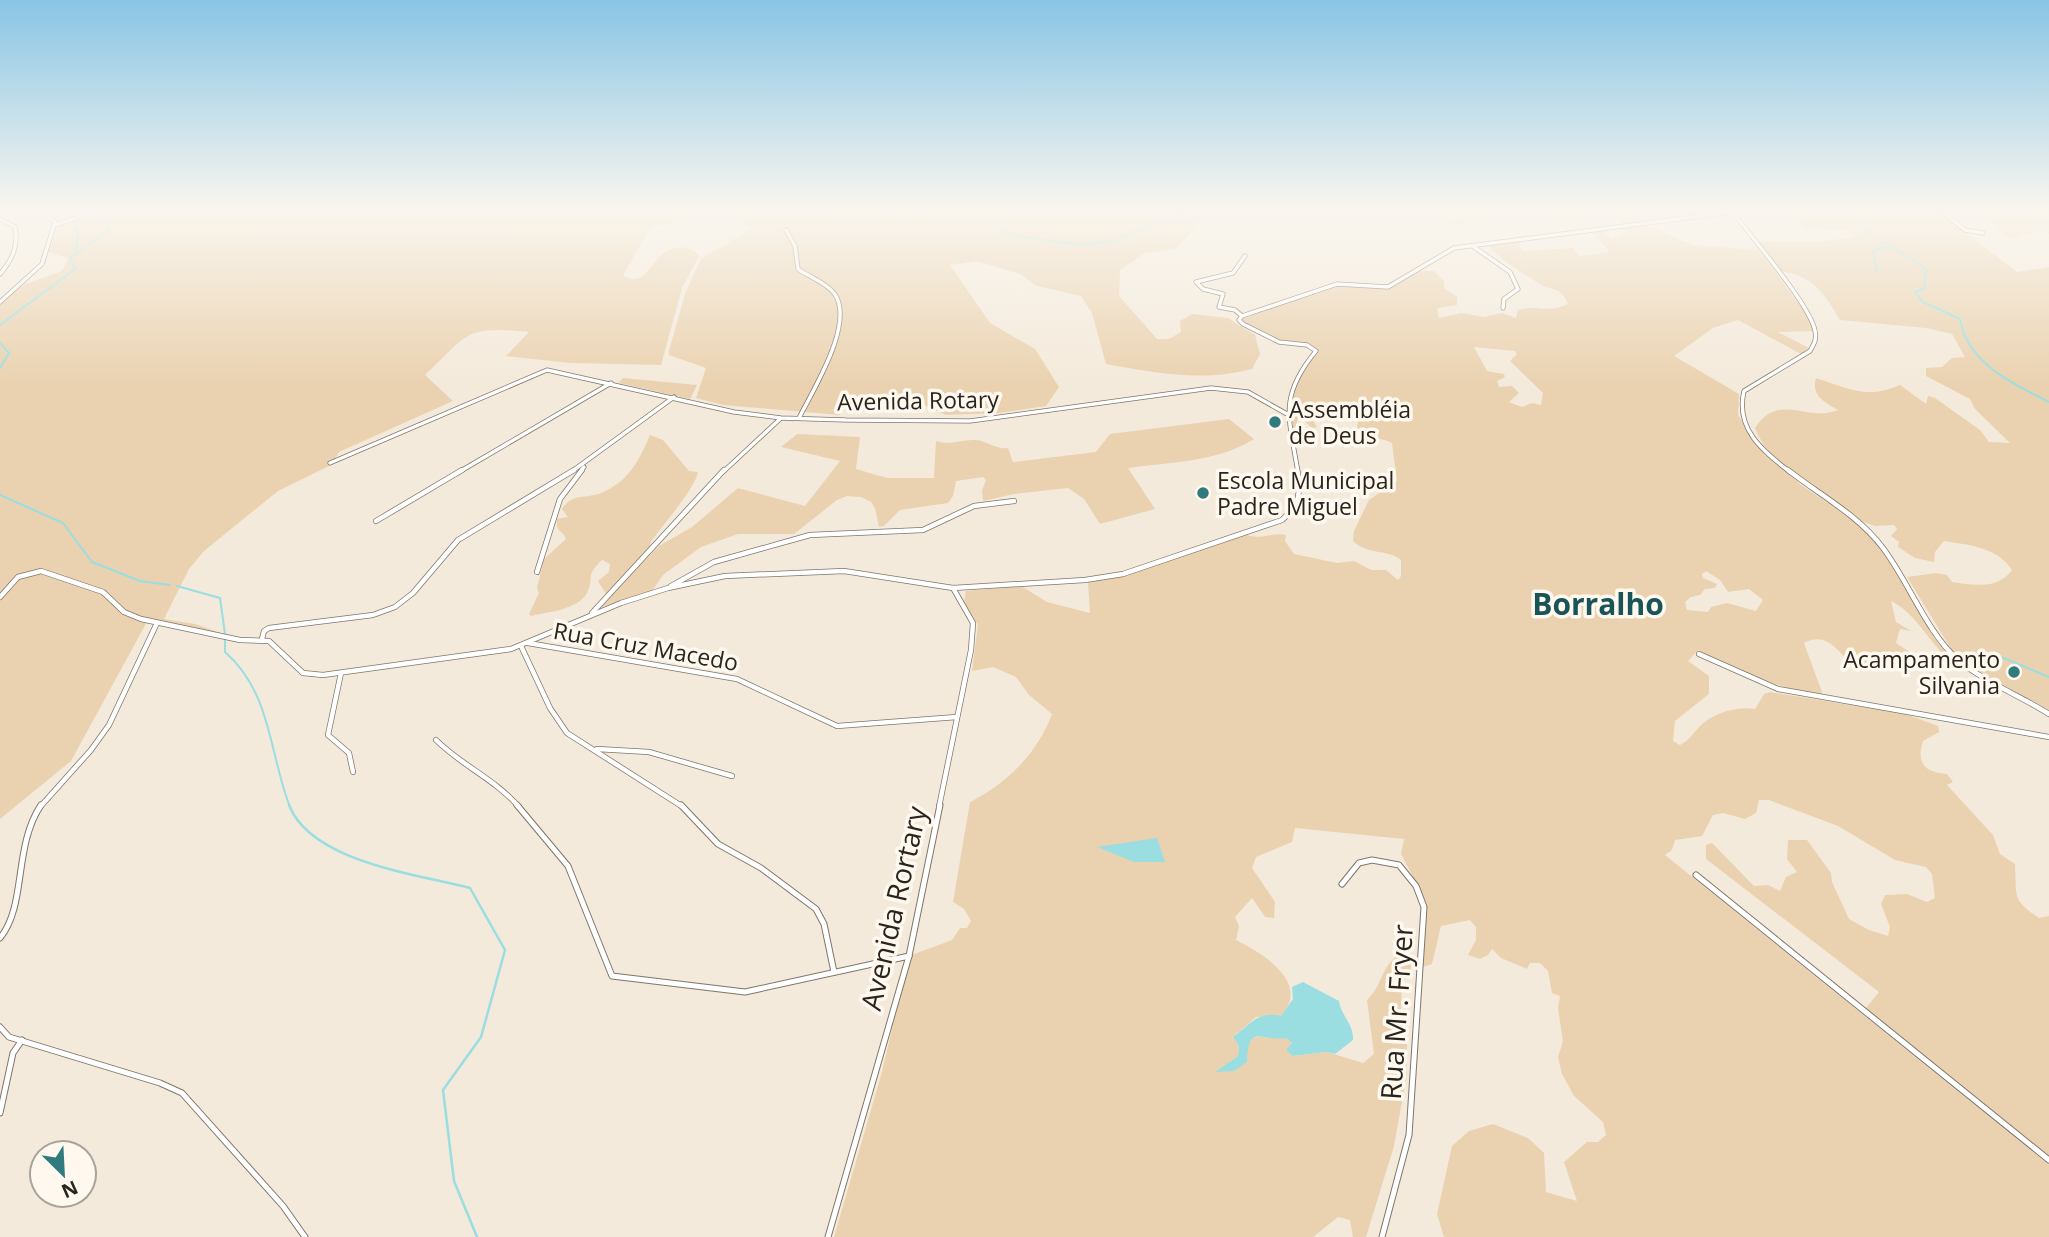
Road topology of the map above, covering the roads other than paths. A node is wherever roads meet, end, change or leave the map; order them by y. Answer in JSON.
{"nodes":[{"id":1,"x":39,"y":268,"type":"edge"},
{"id":2,"x":798,"y":268,"type":"edge"},
{"id":3,"x":1237,"y":268,"type":"edge"},
{"id":4,"x":1419,"y":268,"type":"edge"},
{"id":5,"x":1502,"y":268,"type":"edge"},
{"id":6,"x":1774,"y":268,"type":"edge"},
{"id":7,"x":0,"y":302,"type":"edge"},
{"id":8,"x":1503,"y":308,"type":"dead end"},
{"id":9,"x":1242,"y":316,"type":"junction"},
{"id":10,"x":612,"y":383,"type":"junction"},
{"id":11,"x":674,"y":397,"type":"junction"},
{"id":12,"x":1288,"y":414,"type":"junction"},
{"id":13,"x":781,"y":418,"type":"junction"},
{"id":14,"x":799,"y":418,"type":"junction"},
{"id":15,"x":330,"y":463,"type":"dead end"},
{"id":16,"x":586,"y":463,"type":"junction"},
{"id":17,"x":1014,"y":501,"type":"dead end"},
{"id":18,"x":376,"y":521,"type":"dead end"},
{"id":19,"x":537,"y":572,"type":"dead end"},
{"id":20,"x":668,"y":588,"type":"junction"},
{"id":21,"x":953,"y":588,"type":"junction"},
{"id":22,"x":0,"y":597,"type":"edge"},
{"id":23,"x":589,"y":615,"type":"junction"},
{"id":24,"x":157,"y":623,"type":"junction"},
{"id":25,"x":262,"y":639,"type":"junction"},
{"id":26,"x":528,"y":643,"type":"junction"},
{"id":27,"x":520,"y":645,"type":"junction"},
{"id":28,"x":1699,"y":654,"type":"dead end"},
{"id":29,"x":341,"y":673,"type":"junction"},
{"id":30,"x":2049,"y":714,"type":"edge"},
{"id":31,"x":957,"y":717,"type":"junction"},
{"id":32,"x":2049,"y":737,"type":"edge"},
{"id":33,"x":436,"y":740,"type":"dead end"},
{"id":34,"x":595,"y":750,"type":"junction"},
{"id":35,"x":353,"y":772,"type":"dead end"},
{"id":36,"x":733,"y":776,"type":"dead end"},
{"id":37,"x":1696,"y":875,"type":"dead end"},
{"id":38,"x":1342,"y":884,"type":"dead end"},
{"id":39,"x":0,"y":938,"type":"edge"},
{"id":40,"x":909,"y":956,"type":"junction"},
{"id":41,"x":834,"y":972,"type":"junction"},
{"id":42,"x":0,"y":1027,"type":"edge"},
{"id":43,"x":22,"y":1041,"type":"junction"},
{"id":44,"x":2,"y":1090,"type":"edge"},
{"id":45,"x":0,"y":1113,"type":"edge"},
{"id":46,"x":2049,"y":1160,"type":"edge"},
{"id":47,"x":305,"y":1237,"type":"edge"},
{"id":48,"x":828,"y":1237,"type":"edge"},
{"id":49,"x":1382,"y":1237,"type":"edge"}],
"edges":[{"from":1,"to":7,"type":"street"},
{"from":2,"to":14,"type":"street"},
{"from":3,"to":9,"type":"street"},
{"from":4,"to":9,"type":"street"},
{"from":5,"to":8,"type":"street"},
{"from":6,"to":30,"type":"street"},
{"from":9,"to":12,"type":"street"},
{"from":10,"to":11,"type":"street","name":"Avenida Rotary"},
{"from":10,"to":15,"type":"street","name":"Avenida Rotary"},
{"from":10,"to":18,"type":"street"},
{"from":11,"to":13,"type":"street","name":"Avenida Rotary"},
{"from":11,"to":16,"type":"street"},
{"from":12,"to":14,"type":"street","name":"Avenida Rotary"},
{"from":12,"to":21,"type":"street"},
{"from":13,"to":14,"type":"street","name":"Avenida Rotary"},
{"from":13,"to":23,"type":"street"},
{"from":16,"to":19,"type":"street"},
{"from":16,"to":25,"type":"street"},
{"from":17,"to":20,"type":"street"},
{"from":20,"to":21,"type":"street"},
{"from":20,"to":23,"type":"street"},
{"from":21,"to":31,"type":"street","name":"Avenida Rortary"},
{"from":22,"to":24,"type":"street"},
{"from":23,"to":26,"type":"street"},
{"from":24,"to":25,"type":"street"},
{"from":24,"to":39,"type":"street"},
{"from":25,"to":29,"type":"street"},
{"from":26,"to":27,"type":"street"},
{"from":26,"to":31,"type":"street","name":"Rua Cruz Macedo"},
{"from":27,"to":29,"type":"street"},
{"from":27,"to":34,"type":"street"},
{"from":28,"to":32,"type":"street"},
{"from":29,"to":35,"type":"street"},
{"from":31,"to":40,"type":"street","name":"Avenida Rortary"},
{"from":33,"to":41,"type":"street"},
{"from":34,"to":36,"type":"street"},
{"from":34,"to":41,"type":"street"},
{"from":37,"to":46,"type":"street"},
{"from":38,"to":49,"type":"street","name":"Rua Mr. Fryer"},
{"from":40,"to":41,"type":"street"},
{"from":40,"to":48,"type":"street","name":"Avenida Rortary"},
{"from":42,"to":43,"type":"street"},
{"from":43,"to":44,"type":"street"},
{"from":43,"to":47,"type":"street"},
{"from":44,"to":45,"type":"street"}]}
